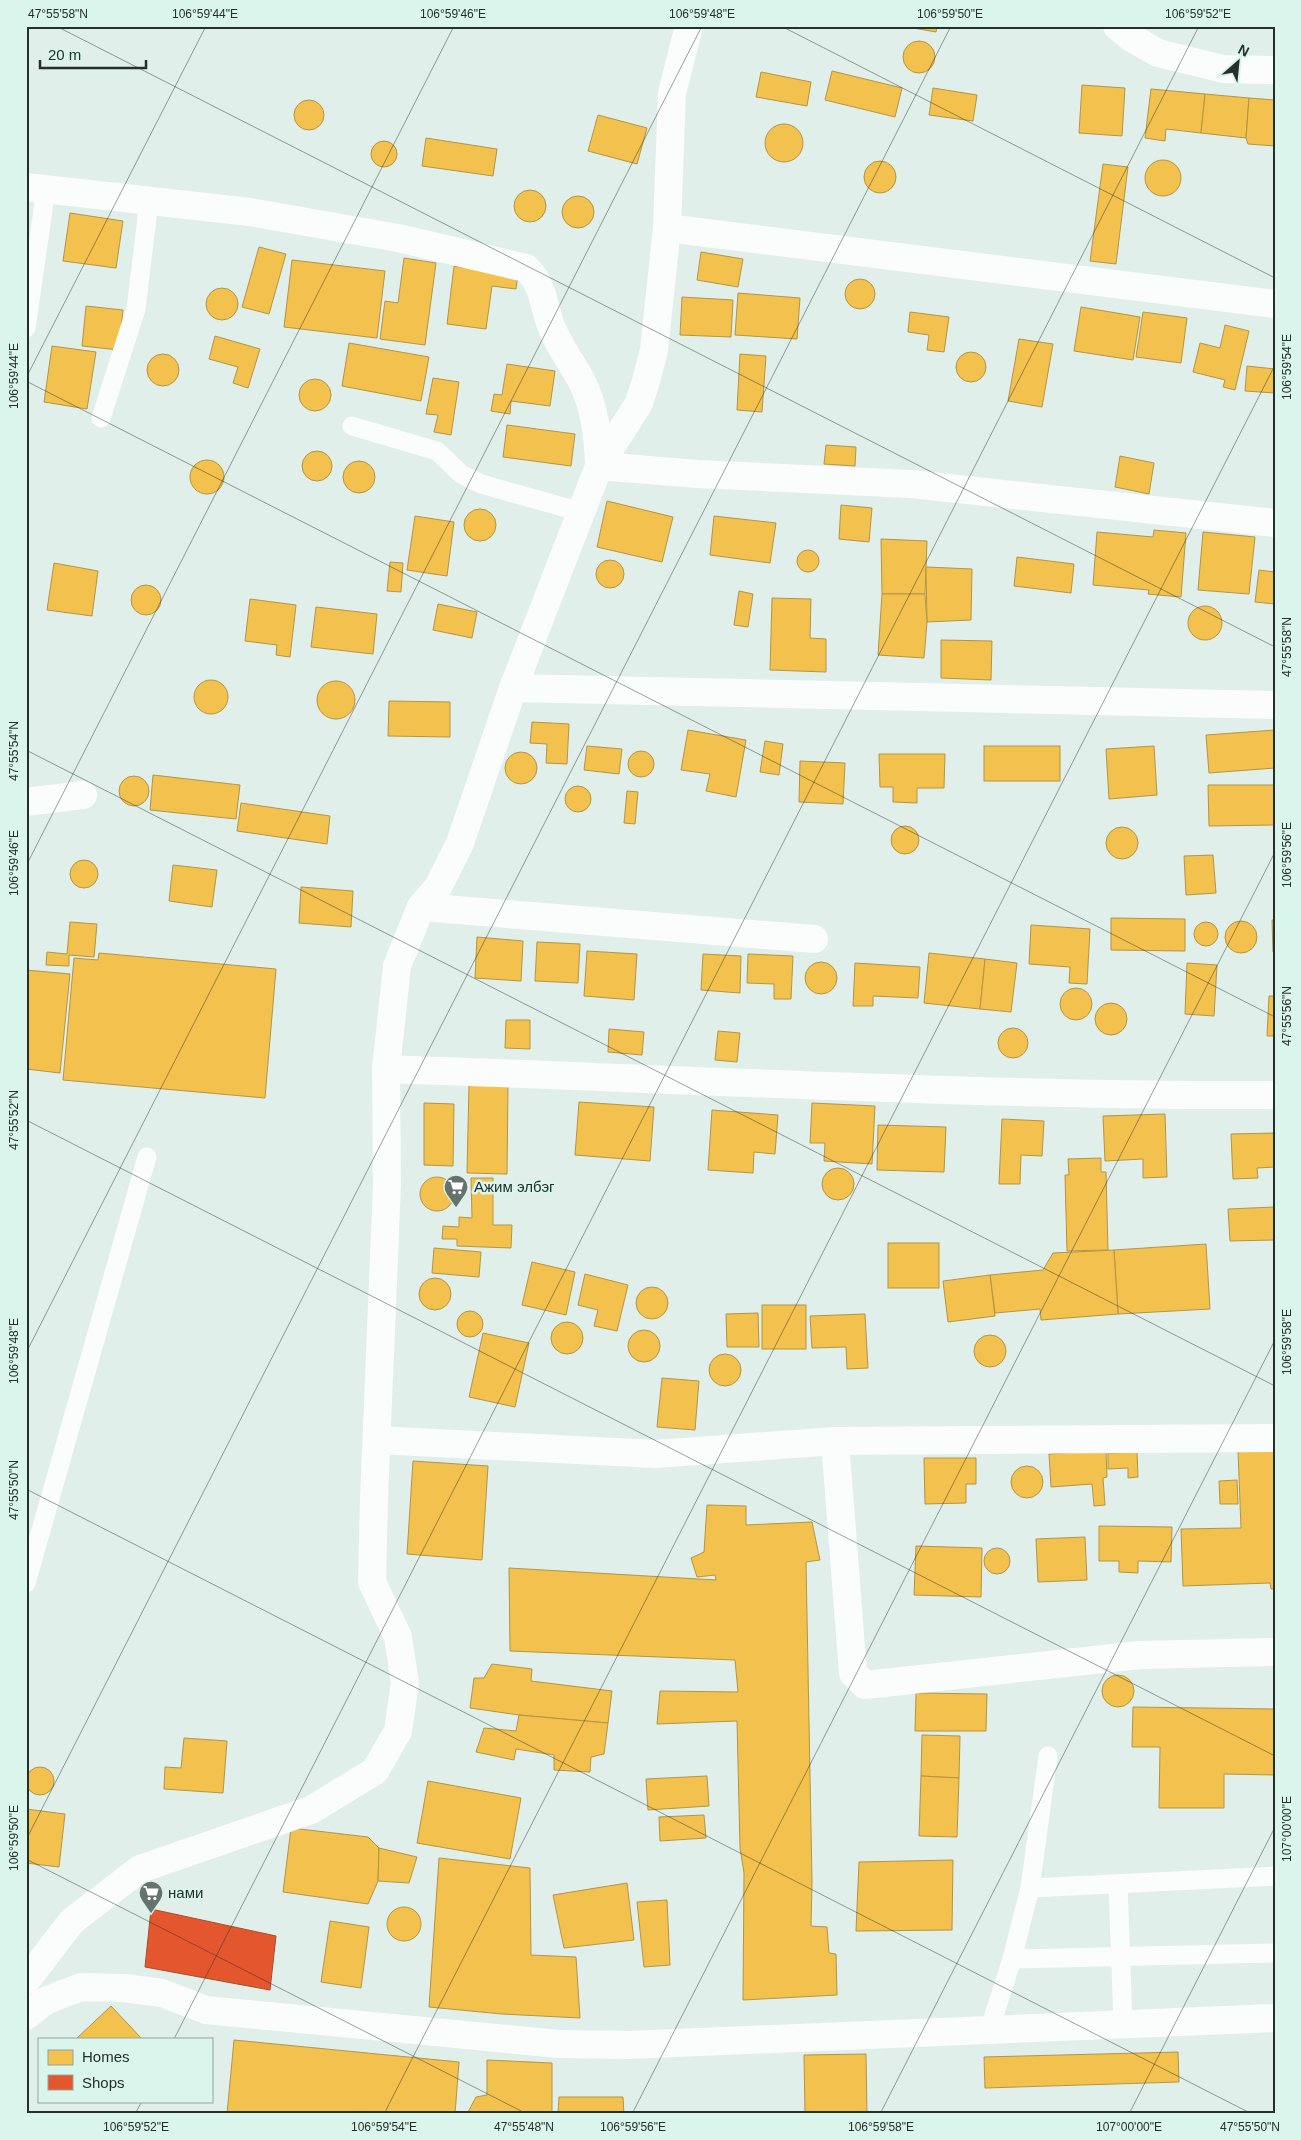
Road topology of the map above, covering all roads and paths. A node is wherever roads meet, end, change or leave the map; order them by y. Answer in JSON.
{"nodes":[{"id":1,"x":689,"y":26,"type":"edge"},
{"id":2,"x":1116,"y":26,"type":"edge"},
{"id":3,"x":1275,"y":70,"type":"edge"},
{"id":4,"x":36,"y":188,"type":"edge"},
{"id":5,"x":149,"y":200,"type":"junction"},
{"id":6,"x":667,"y":228,"type":"junction"},
{"id":7,"x":1275,"y":304,"type":"edge"},
{"id":8,"x":26,"y":328,"type":"edge"},
{"id":9,"x":101,"y":418,"type":"dead end"},
{"id":10,"x":352,"y":426,"type":"dead end"},
{"id":11,"x":599,"y":466,"type":"junction"},
{"id":12,"x":581,"y":512,"type":"junction"},
{"id":13,"x":1275,"y":523,"type":"edge"},
{"id":14,"x":514,"y":688,"type":"junction"},
{"id":15,"x":1275,"y":705,"type":"edge"},
{"id":16,"x":82,"y":795,"type":"dead end"},
{"id":17,"x":26,"y":802,"type":"edge"},
{"id":18,"x":421,"y":907,"type":"junction"},
{"id":19,"x":814,"y":939,"type":"dead end"},
{"id":20,"x":386,"y":1068,"type":"junction"},
{"id":21,"x":1275,"y":1095,"type":"edge"},
{"id":22,"x":147,"y":1157,"type":"dead end"},
{"id":23,"x":1275,"y":1438,"type":"edge"},
{"id":24,"x":377,"y":1440,"type":"junction"},
{"id":25,"x":835,"y":1441,"type":"junction"},
{"id":26,"x":26,"y":1582,"type":"edge"},
{"id":27,"x":1275,"y":1652,"type":"edge"},
{"id":28,"x":1048,"y":1756,"type":"dead end"},
{"id":29,"x":1275,"y":1876,"type":"edge"},
{"id":30,"x":1118,"y":1885,"type":"junction"},
{"id":31,"x":1030,"y":1888,"type":"junction"},
{"id":32,"x":1275,"y":1952,"type":"edge"},
{"id":33,"x":1121,"y":1958,"type":"junction"},
{"id":34,"x":1012,"y":1959,"type":"junction"},
{"id":35,"x":26,"y":1981,"type":"edge"},
{"id":36,"x":26,"y":2016,"type":"edge"},
{"id":37,"x":1275,"y":2018,"type":"edge"},
{"id":38,"x":1124,"y":2025,"type":"junction"},
{"id":39,"x":989,"y":2031,"type":"junction"}],
"edges":[{"from":1,"to":6,"type":"street"},
{"from":2,"to":3,"type":"street"},
{"from":4,"to":5,"type":"street"},
{"from":4,"to":8,"type":"lane"},
{"from":5,"to":9,"type":"lane"},
{"from":5,"to":11,"type":"street"},
{"from":6,"to":7,"type":"street"},
{"from":6,"to":11,"type":"street"},
{"from":10,"to":12,"type":"lane"},
{"from":11,"to":12,"type":"street"},
{"from":11,"to":13,"type":"street"},
{"from":12,"to":14,"type":"street"},
{"from":14,"to":15,"type":"street"},
{"from":14,"to":18,"type":"street"},
{"from":16,"to":17,"type":"street"},
{"from":18,"to":19,"type":"street"},
{"from":18,"to":20,"type":"street"},
{"from":20,"to":21,"type":"street"},
{"from":20,"to":24,"type":"street"},
{"from":22,"to":26,"type":"lane"},
{"from":23,"to":25,"type":"street"},
{"from":24,"to":25,"type":"street"},
{"from":24,"to":35,"type":"street"},
{"from":25,"to":27,"type":"street"},
{"from":28,"to":31,"type":"lane"},
{"from":29,"to":30,"type":"lane"},
{"from":30,"to":31,"type":"lane"},
{"from":30,"to":33,"type":"lane"},
{"from":31,"to":34,"type":"lane"},
{"from":32,"to":33,"type":"lane"},
{"from":33,"to":34,"type":"lane"},
{"from":33,"to":38,"type":"lane"},
{"from":34,"to":39,"type":"lane"},
{"from":36,"to":39,"type":"street"},
{"from":37,"to":38,"type":"street"},
{"from":38,"to":39,"type":"street"}]}
